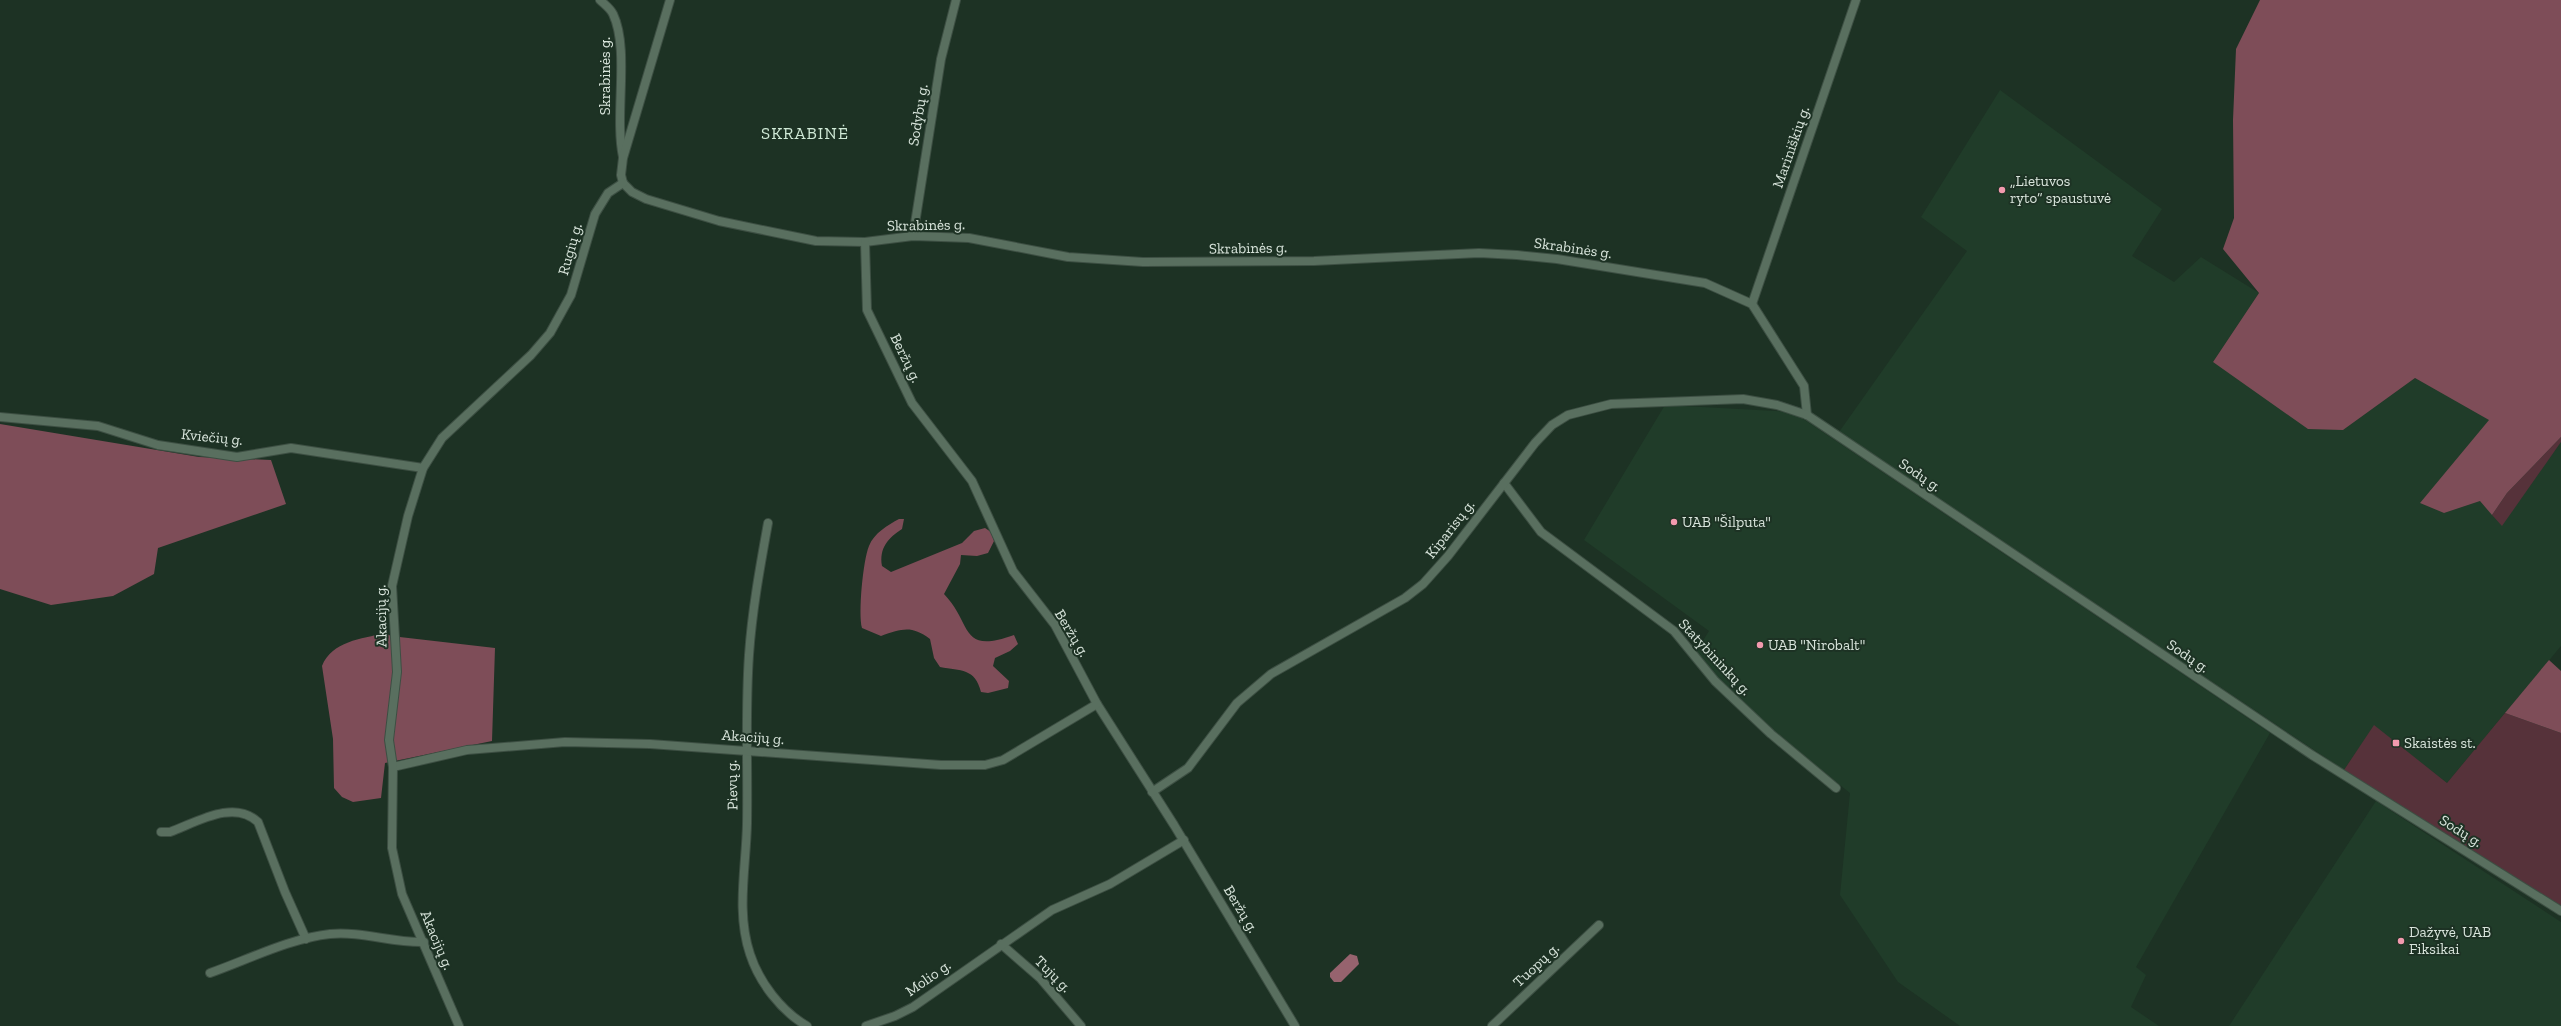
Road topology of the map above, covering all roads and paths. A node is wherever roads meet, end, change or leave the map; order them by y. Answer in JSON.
{"nodes":[{"id":1,"x":600,"y":0,"type":"edge"},
{"id":2,"x":670,"y":0,"type":"edge"},
{"id":3,"x":956,"y":0,"type":"edge"},
{"id":4,"x":1856,"y":0,"type":"edge"},
{"id":5,"x":624,"y":158,"type":"junction"},
{"id":6,"x":623,"y":183,"type":"junction"},
{"id":7,"x":913,"y":236,"type":"junction"},
{"id":8,"x":865,"y":242,"type":"junction"},
{"id":9,"x":1752,"y":304,"type":"junction"},
{"id":10,"x":1807,"y":415,"type":"junction"},
{"id":11,"x":0,"y":417,"type":"edge"},
{"id":12,"x":423,"y":468,"type":"junction"},
{"id":13,"x":1504,"y":483,"type":"junction"},
{"id":14,"x":768,"y":523,"type":"dead end"},
{"id":15,"x":1097,"y":704,"type":"junction"},
{"id":16,"x":745,"y":750,"type":"junction"},
{"id":17,"x":393,"y":767,"type":"junction"},
{"id":18,"x":1836,"y":788,"type":"dead end"},
{"id":19,"x":1152,"y":792,"type":"junction"},
{"id":20,"x":161,"y":832,"type":"dead end"},
{"id":21,"x":1184,"y":840,"type":"junction"},
{"id":22,"x":2561,"y":911,"type":"edge"},
{"id":23,"x":1599,"y":925,"type":"dead end"},
{"id":24,"x":306,"y":939,"type":"junction"},
{"id":25,"x":424,"y":942,"type":"junction"},
{"id":26,"x":1001,"y":944,"type":"junction"},
{"id":27,"x":210,"y":973,"type":"dead end"},
{"id":28,"x":459,"y":1026,"type":"edge"},
{"id":29,"x":807,"y":1026,"type":"edge"},
{"id":30,"x":866,"y":1026,"type":"edge"},
{"id":31,"x":1081,"y":1026,"type":"edge"},
{"id":32,"x":1295,"y":1026,"type":"edge"},
{"id":33,"x":1492,"y":1026,"type":"edge"}],
"edges":[{"from":1,"to":5,"type":"street","name":"Skrabinės g."},
{"from":2,"to":5,"type":"street"},
{"from":3,"to":7,"type":"street","name":"Sodybų g."},
{"from":4,"to":9,"type":"street","name":"Mariniškių g."},
{"from":5,"to":6,"type":"street"},
{"from":6,"to":8,"type":"street","name":"Skrabinės g."},
{"from":6,"to":12,"type":"street","name":"Rugių g."},
{"from":7,"to":8,"type":"street","name":"Skrabinės g."},
{"from":7,"to":9,"type":"street","name":"Skrabinės g."},
{"from":8,"to":15,"type":"street","name":"Beržų g."},
{"from":9,"to":10,"type":"street"},
{"from":10,"to":13,"type":"street","name":"Kiparisų g."},
{"from":10,"to":22,"type":"street","name":"Sodų g."},
{"from":11,"to":12,"type":"street","name":"Kviečių g."},
{"from":12,"to":17,"type":"street","name":"Akacijų g."},
{"from":13,"to":18,"type":"street","name":"Statybininkų g."},
{"from":13,"to":19,"type":"street","name":"Kiparisų g."},
{"from":14,"to":16,"type":"street","name":"Pievų g."},
{"from":15,"to":16,"type":"street","name":"Akacijų g."},
{"from":15,"to":19,"type":"street","name":"Beržų g."},
{"from":16,"to":17,"type":"street","name":"Akacijų g."},
{"from":16,"to":29,"type":"street","name":"Pievų g."},
{"from":17,"to":25,"type":"street","name":"Akacijų g."},
{"from":19,"to":21,"type":"street","name":"Beržų g."},
{"from":20,"to":24,"type":"street"},
{"from":21,"to":26,"type":"street","name":"Molio g."},
{"from":21,"to":32,"type":"street","name":"Beržų g."},
{"from":23,"to":33,"type":"street","name":"Tuopų g."},
{"from":24,"to":25,"type":"street"},
{"from":24,"to":27,"type":"street"},
{"from":25,"to":28,"type":"street","name":"Akacijų g."},
{"from":26,"to":30,"type":"street","name":"Molio g."},
{"from":26,"to":31,"type":"street","name":"Tujų g."}]}
